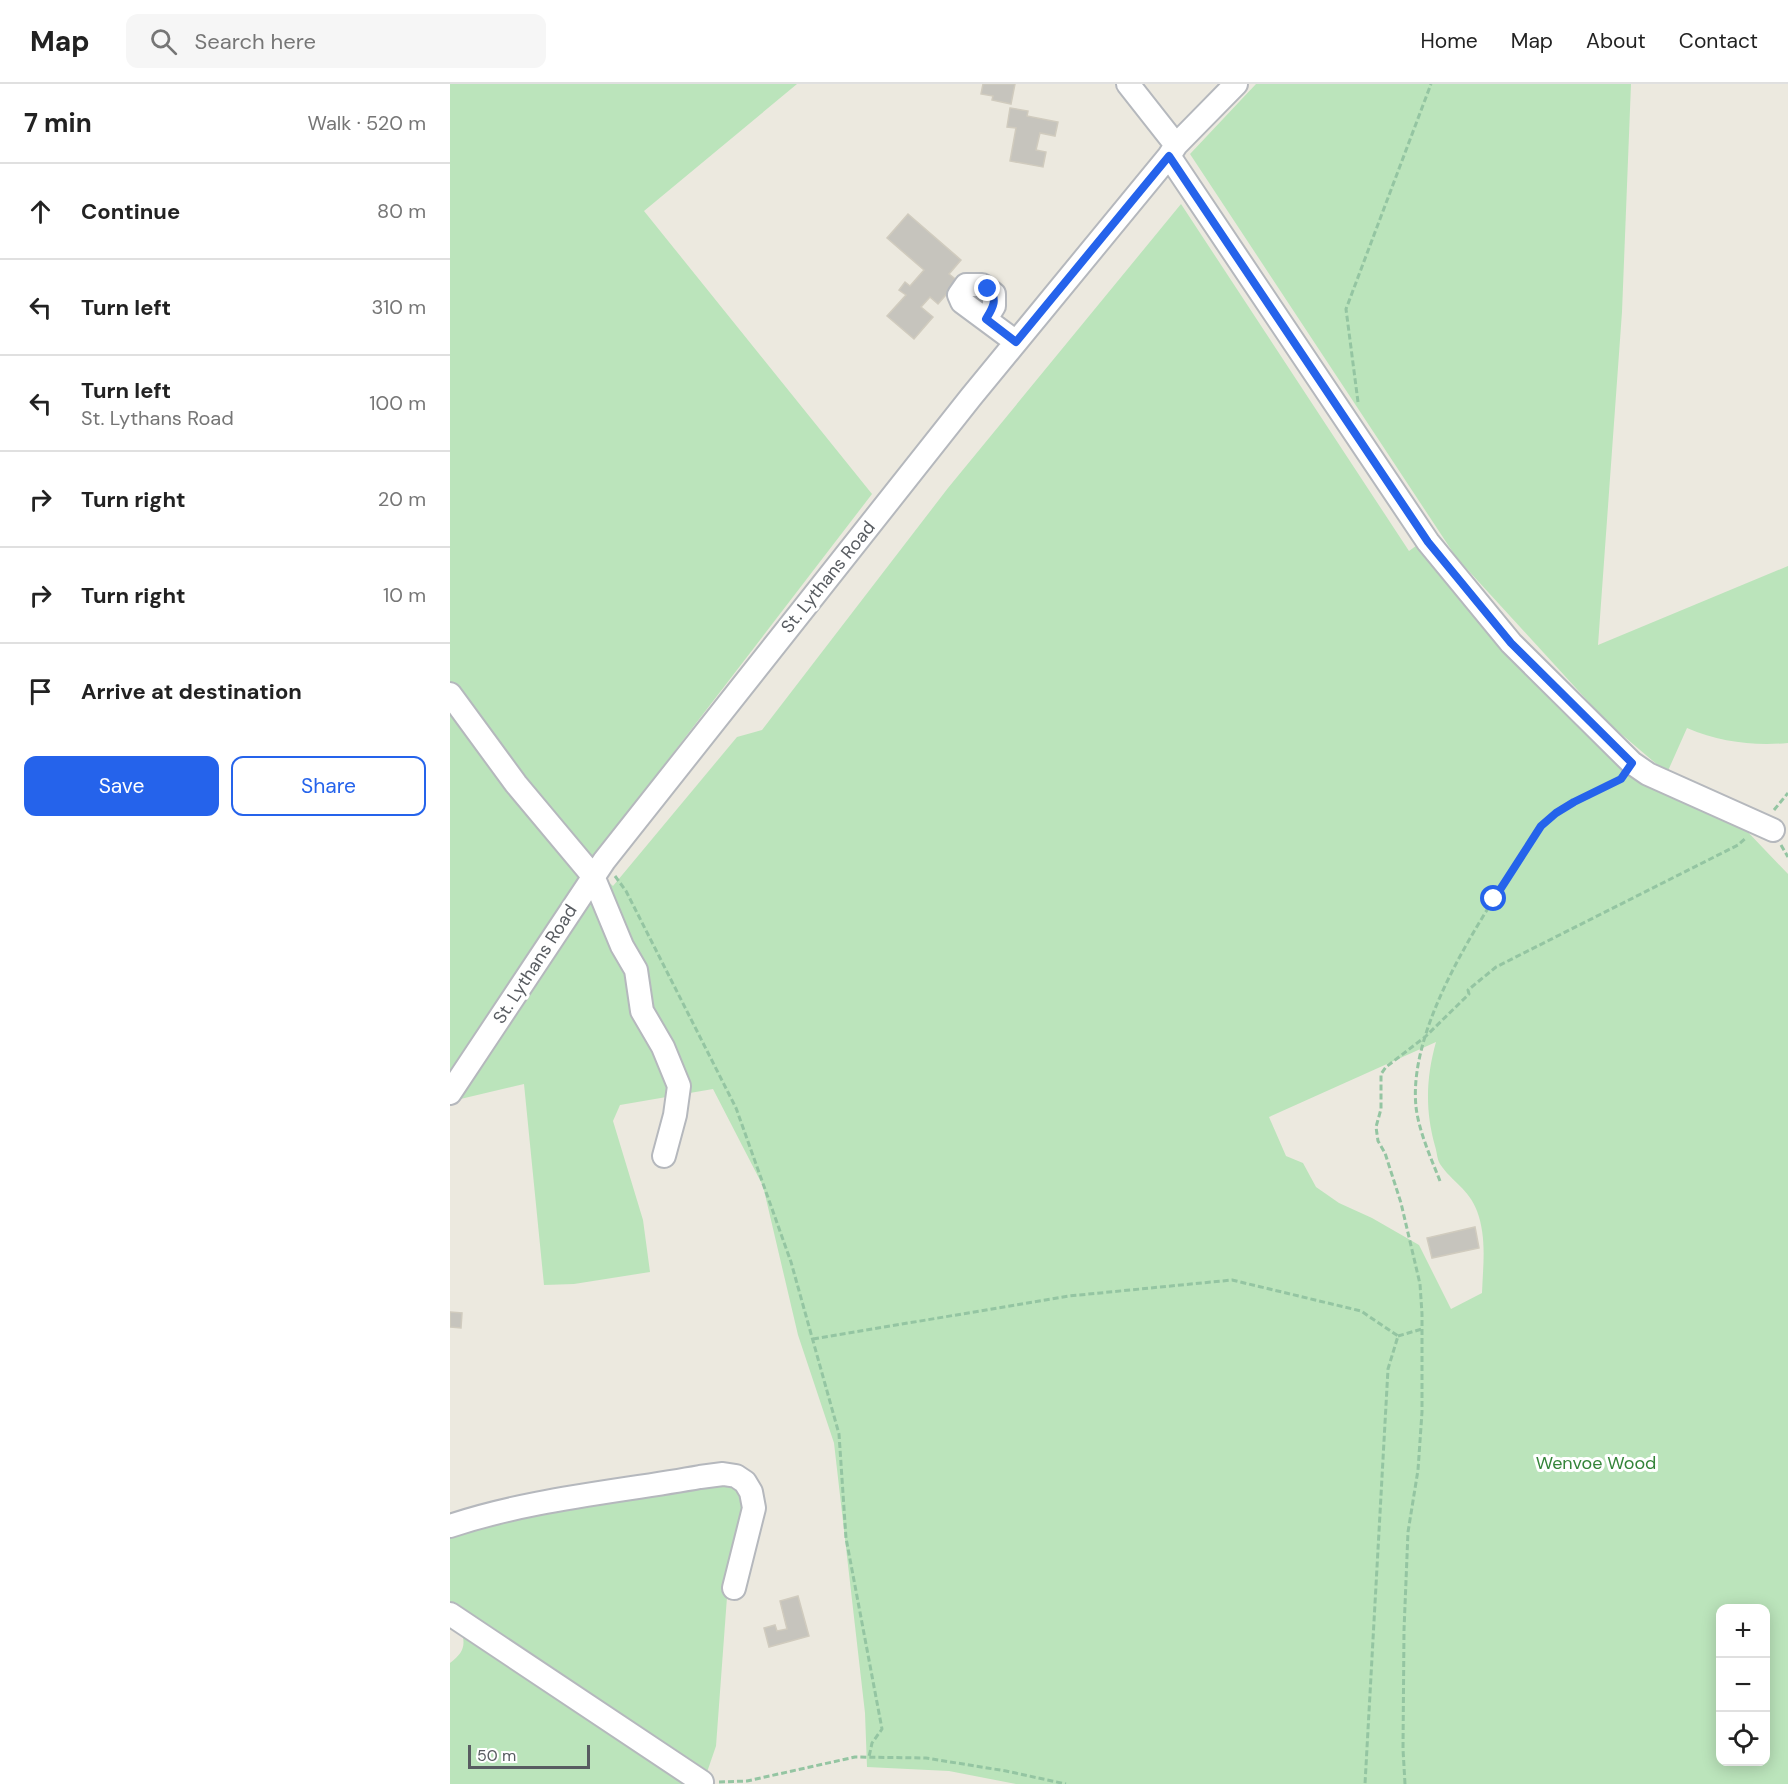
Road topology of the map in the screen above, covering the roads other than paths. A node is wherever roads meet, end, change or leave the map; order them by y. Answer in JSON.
{"nodes":[{"id":1,"x":1128,"y":84,"type":"edge"},
{"id":2,"x":1236,"y":84,"type":"edge"},
{"id":3,"x":1173,"y":151,"type":"junction"},
{"id":4,"x":986,"y":319,"type":"dead end"},
{"id":5,"x":1016,"y":342,"type":"junction"},
{"id":6,"x":450,"y":694,"type":"edge"},
{"id":7,"x":1771,"y":826,"type":"edge"},
{"id":8,"x":599,"y":869,"type":"junction"},
{"id":9,"x":450,"y":1093,"type":"edge"},
{"id":10,"x":664,"y":1156,"type":"dead end"},
{"id":11,"x":450,"y":1526,"type":"edge"},
{"id":12,"x":734,"y":1588,"type":"dead end"},
{"id":13,"x":450,"y":1614,"type":"edge"},
{"id":14,"x":702,"y":1782,"type":"road end"}],
"edges":[{"from":1,"to":3,"type":"street"},
{"from":2,"to":3,"type":"street","name":"St. Lythans Road"},
{"from":3,"to":5,"type":"street","name":"St. Lythans Road"},
{"from":3,"to":7,"type":"street"},
{"from":4,"to":5,"type":"street"},
{"from":5,"to":8,"type":"street","name":"St. Lythans Road"},
{"from":6,"to":8,"type":"street"},
{"from":8,"to":9,"type":"street","name":"St. Lythans Road"},
{"from":8,"to":10,"type":"street"},
{"from":11,"to":12,"type":"street"},
{"from":13,"to":14,"type":"street"}]}
